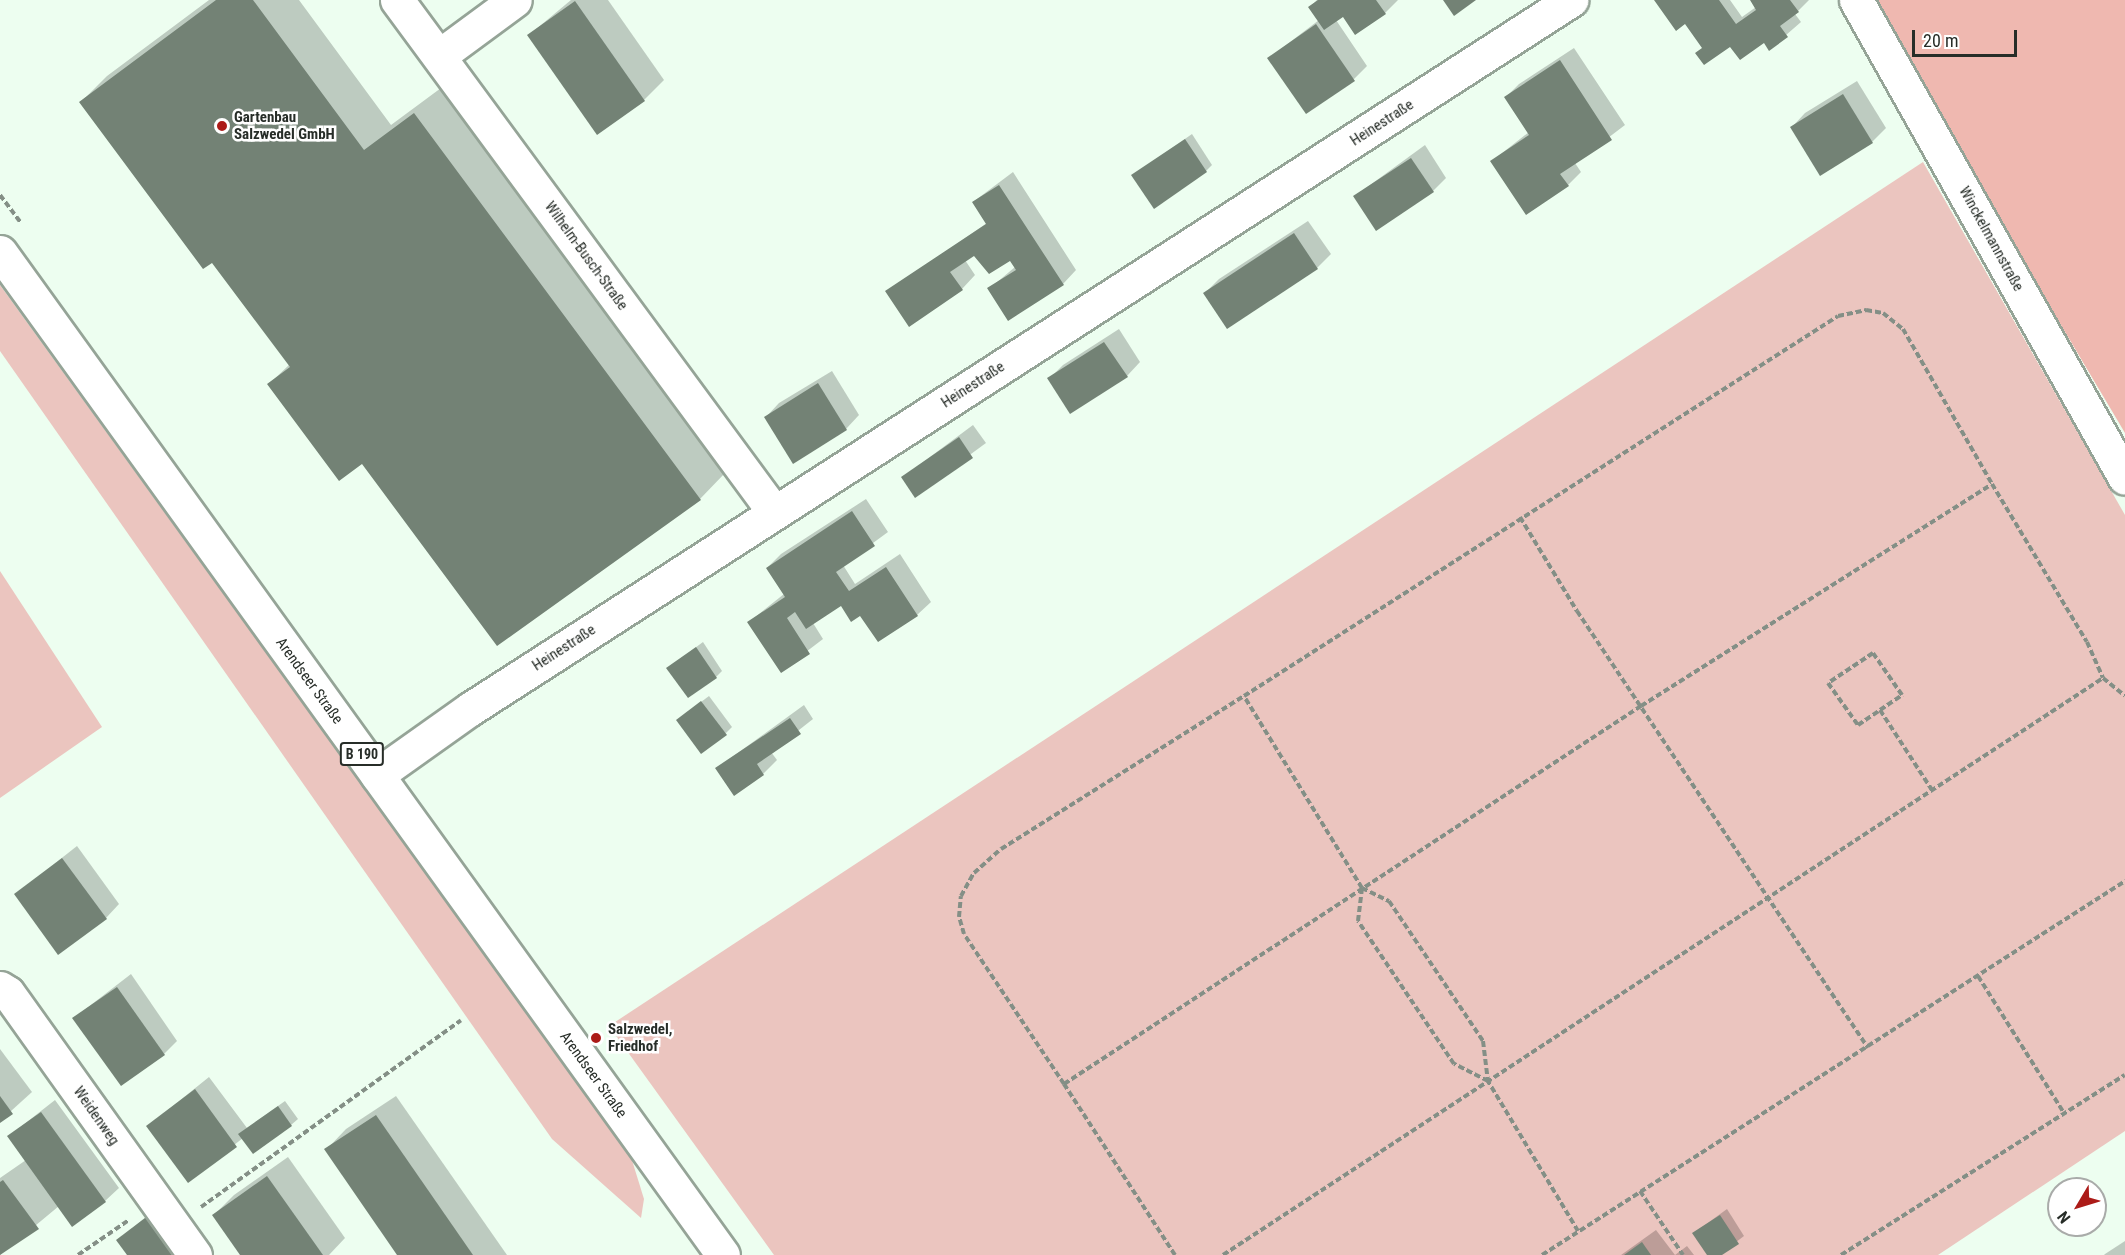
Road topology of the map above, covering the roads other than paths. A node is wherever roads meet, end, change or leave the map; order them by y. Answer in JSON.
{"nodes":[{"id":1,"x":397,"y":0,"type":"edge"},
{"id":2,"x":515,"y":0,"type":"edge"},
{"id":3,"x":1572,"y":0,"type":"edge"},
{"id":4,"x":1856,"y":0,"type":"edge"},
{"id":5,"x":439,"y":56,"type":"junction"},
{"id":6,"x":0,"y":252,"type":"edge"},
{"id":7,"x":2125,"y":478,"type":"edge"},
{"id":8,"x":774,"y":512,"type":"junction"},
{"id":9,"x":377,"y":775,"type":"junction"},
{"id":10,"x":0,"y":988,"type":"edge"},
{"id":11,"x":179,"y":1232,"type":"edge"},
{"id":12,"x":720,"y":1254,"type":"edge"}],
"edges":[{"from":1,"to":5,"type":"street","name":"Wilhelm-Busch-Straße"},
{"from":2,"to":5,"type":"street"},
{"from":3,"to":8,"type":"street","name":"Heinestraße"},
{"from":4,"to":7,"type":"street","name":"Winckelmannstraße"},
{"from":5,"to":8,"type":"street","name":"Wilhelm-Busch-Straße"},
{"from":6,"to":9,"type":"street","name":"Arendseer Straße","number":"B 190"},
{"from":8,"to":9,"type":"street","name":"Heinestraße"},
{"from":9,"to":12,"type":"street","name":"Arendseer Straße","number":"B 190"},
{"from":10,"to":11,"type":"street","name":"Weidenweg"}]}
